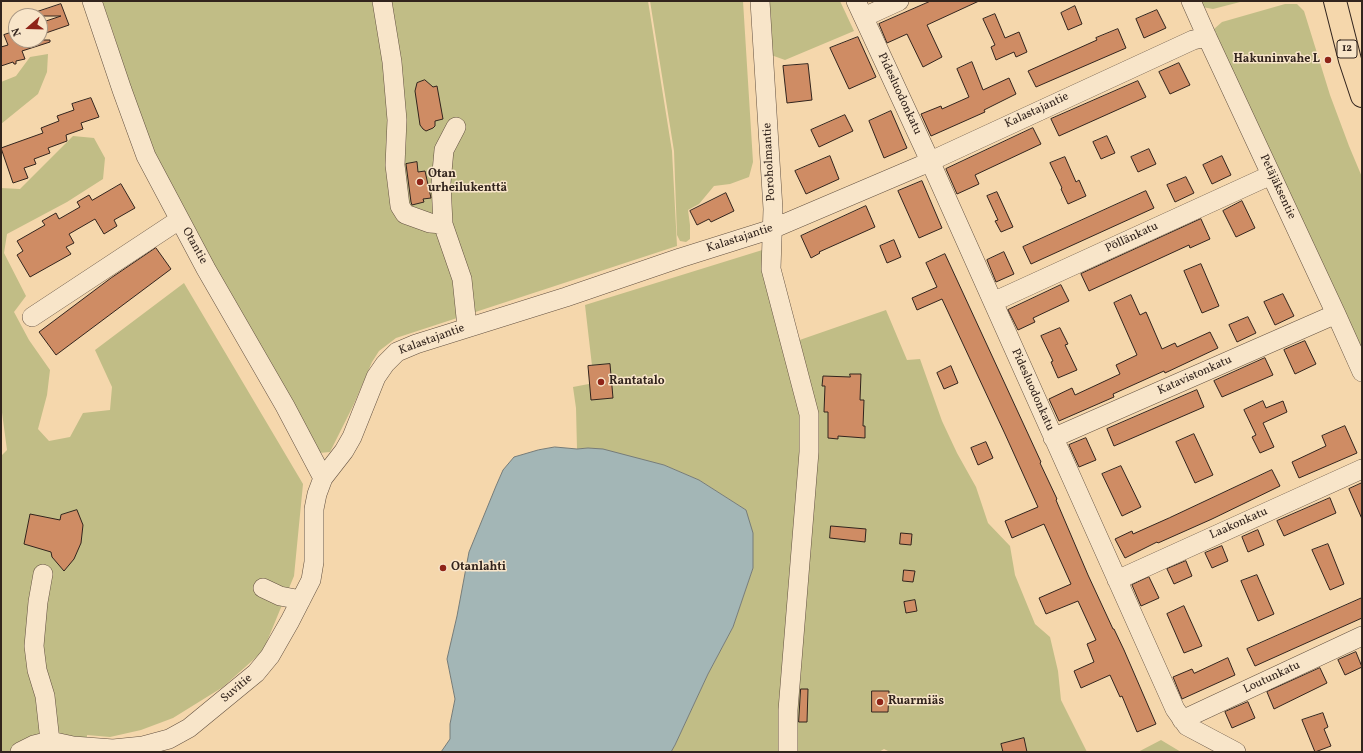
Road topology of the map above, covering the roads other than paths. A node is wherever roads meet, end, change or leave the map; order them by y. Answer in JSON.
{"nodes":[{"id":1,"x":92,"y":1,"type":"edge"},
{"id":2,"x":382,"y":1,"type":"edge"},
{"id":3,"x":760,"y":1,"type":"edge"},
{"id":4,"x":899,"y":1,"type":"edge"},
{"id":5,"x":1191,"y":1,"type":"edge"},
{"id":6,"x":1335,"y":1,"type":"edge"},
{"id":7,"x":860,"y":9,"type":"edge"},
{"id":8,"x":1206,"y":36,"type":"junction"},
{"id":9,"x":1362,"y":96,"type":"edge"},
{"id":10,"x":456,"y":127,"type":"dead end"},
{"id":11,"x":930,"y":161,"type":"junction"},
{"id":12,"x":1271,"y":175,"type":"junction"},
{"id":13,"x":180,"y":220,"type":"junction"},
{"id":14,"x":443,"y":224,"type":"junction"},
{"id":15,"x":772,"y":229,"type":"junction"},
{"id":16,"x":993,"y":302,"type":"junction"},
{"id":17,"x":1336,"y":314,"type":"junction"},
{"id":18,"x":32,"y":317,"type":"dead end"},
{"id":19,"x":466,"y":327,"type":"junction"},
{"id":20,"x":1362,"y":372,"type":"edge"},
{"id":21,"x":1053,"y":438,"type":"junction"},
{"id":22,"x":1362,"y":469,"type":"edge"},
{"id":23,"x":323,"y":478,"type":"junction"},
{"id":24,"x":43,"y":574,"type":"dead end"},
{"id":25,"x":1117,"y":580,"type":"junction"},
{"id":26,"x":263,"y":588,"type":"dead end"},
{"id":27,"x":301,"y":600,"type":"junction"},
{"id":28,"x":1362,"y":636,"type":"edge"},
{"id":29,"x":1182,"y":720,"type":"junction"},
{"id":30,"x":50,"y":742,"type":"junction"},
{"id":31,"x":20,"y":752,"type":"edge"},
{"id":32,"x":788,"y":752,"type":"edge"},
{"id":33,"x":1236,"y":752,"type":"edge"}],
"edges":[{"from":1,"to":13,"type":"street","name":"Otantie"},
{"from":2,"to":14,"type":"street"},
{"from":3,"to":15,"type":"street","name":"Poroholmantie"},
{"from":4,"to":7,"type":"street"},
{"from":5,"to":8,"type":"street","name":"Petäjäksentie"},
{"from":6,"to":9,"type":"highway","number":"12"},
{"from":7,"to":11,"type":"street","name":"Pidesluodonkatu"},
{"from":8,"to":11,"type":"street","name":"Kalastajantie"},
{"from":8,"to":12,"type":"street","name":"Petäjäksentie"},
{"from":10,"to":14,"type":"street"},
{"from":11,"to":15,"type":"street","name":"Kalastajantie"},
{"from":11,"to":16,"type":"street","name":"Pidesluodonkatu"},
{"from":12,"to":16,"type":"street","name":"Pöllänkatu"},
{"from":12,"to":17,"type":"street","name":"Petäjäksentie"},
{"from":13,"to":18,"type":"street"},
{"from":13,"to":23,"type":"street","name":"Otantie"},
{"from":14,"to":19,"type":"street"},
{"from":15,"to":19,"type":"street","name":"Kalastajantie"},
{"from":15,"to":32,"type":"street","name":"Poroholmantie"},
{"from":16,"to":21,"type":"street","name":"Pidesluodonkatu"},
{"from":17,"to":20,"type":"street","name":"Petäjäksentie"},
{"from":17,"to":21,"type":"street","name":"Katavistonkatu"},
{"from":19,"to":23,"type":"street","name":"Kalastajantie"},
{"from":21,"to":25,"type":"street","name":"Pidesluodonkatu"},
{"from":22,"to":25,"type":"street","name":"Laakonkatu"},
{"from":23,"to":27,"type":"street","name":"Suvitie"},
{"from":24,"to":30,"type":"street"},
{"from":25,"to":29,"type":"street","name":"Pidesluodonkatu"},
{"from":26,"to":27,"type":"street"},
{"from":27,"to":30,"type":"street","name":"Suvitie"},
{"from":28,"to":29,"type":"street","name":"Loutunkatu"},
{"from":29,"to":33,"type":"street","name":"Pidesluodonkatu"},
{"from":30,"to":31,"type":"street","name":"Suvitie"}]}
